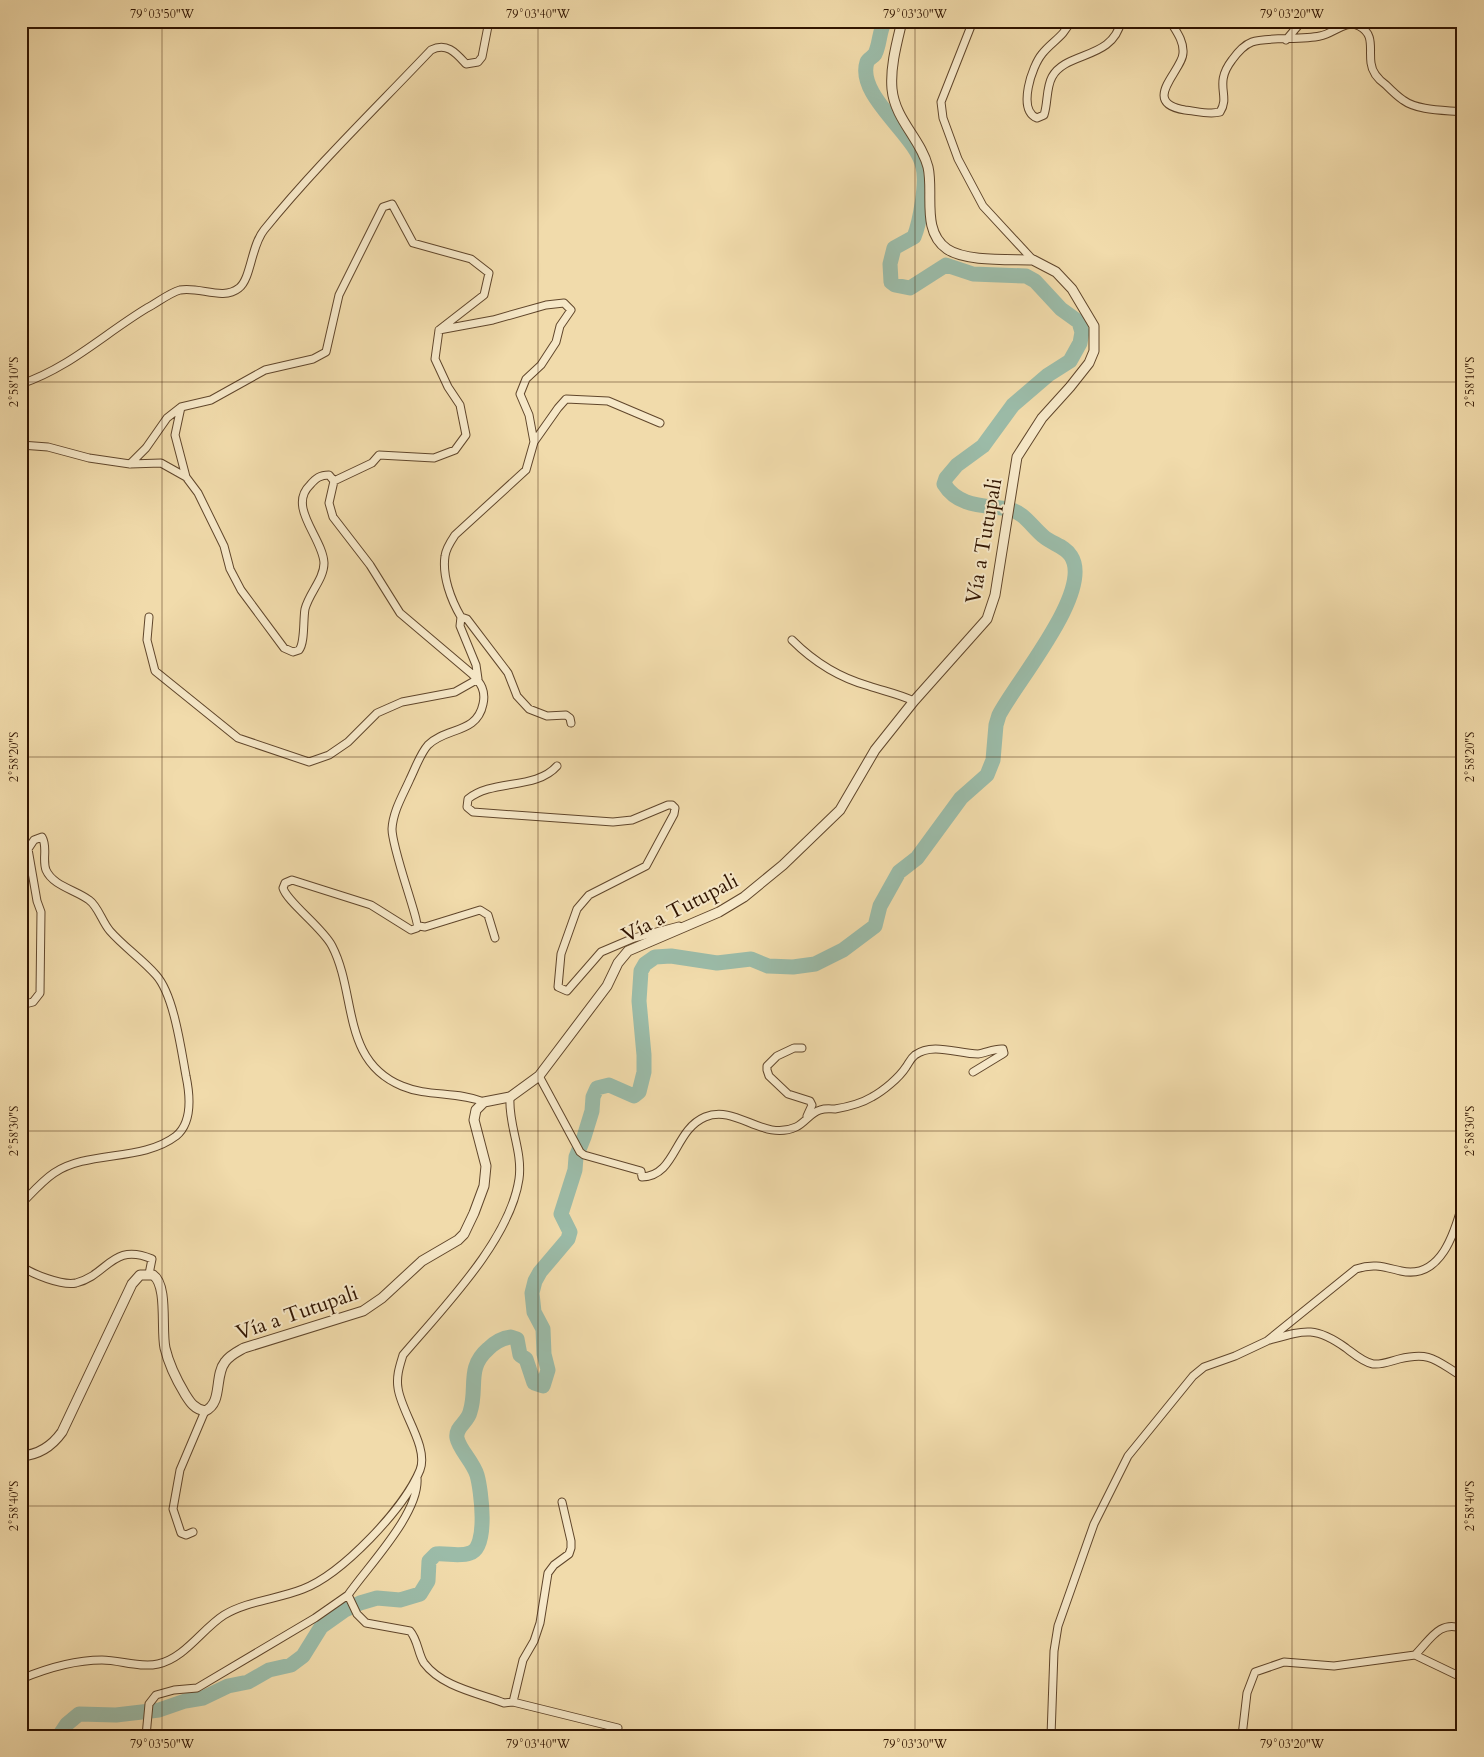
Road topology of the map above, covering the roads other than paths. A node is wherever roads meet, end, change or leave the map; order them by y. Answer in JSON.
{"nodes":[{"id":1,"x":489,"y":21,"type":"edge"},
{"id":2,"x":902,"y":21,"type":"edge"},
{"id":3,"x":973,"y":21,"type":"edge"},
{"id":4,"x":1070,"y":21,"type":"edge"},
{"id":5,"x":1121,"y":21,"type":"edge"},
{"id":6,"x":1170,"y":21,"type":"edge"},
{"id":7,"x":1302,"y":21,"type":"edge"},
{"id":8,"x":1286,"y":40,"type":"junction"},
{"id":9,"x":1463,"y":112,"type":"edge"},
{"id":10,"x":1033,"y":260,"type":"junction"},
{"id":11,"x":439,"y":330,"type":"junction"},
{"id":12,"x":21,"y":384,"type":"edge"},
{"id":13,"x":182,"y":407,"type":"junction"},
{"id":14,"x":660,"y":424,"type":"dead end"},
{"id":15,"x":534,"y":442,"type":"junction"},
{"id":16,"x":21,"y":446,"type":"edge"},
{"id":17,"x":130,"y":464,"type":"junction"},
{"id":18,"x":186,"y":477,"type":"junction"},
{"id":19,"x":334,"y":481,"type":"junction"},
{"id":20,"x":150,"y":617,"type":"dead end"},
{"id":21,"x":461,"y":617,"type":"junction"},
{"id":22,"x":792,"y":640,"type":"dead end"},
{"id":23,"x":478,"y":679,"type":"junction"},
{"id":24,"x":914,"y":700,"type":"junction"},
{"id":25,"x":571,"y":723,"type":"dead end"},
{"id":26,"x":557,"y":766,"type":"dead end"},
{"id":27,"x":418,"y":926,"type":"junction"},
{"id":28,"x":687,"y":927,"type":"junction"},
{"id":29,"x":495,"y":938,"type":"dead end"},
{"id":30,"x":21,"y":978,"type":"edge"},
{"id":31,"x":21,"y":998,"type":"edge"},
{"id":32,"x":21,"y":1005,"type":"edge"},
{"id":33,"x":802,"y":1048,"type":"dead end"},
{"id":34,"x":972,"y":1072,"type":"dead end"},
{"id":35,"x":539,"y":1076,"type":"junction"},
{"id":36,"x":510,"y":1097,"type":"junction"},
{"id":37,"x":484,"y":1102,"type":"junction"},
{"id":38,"x":805,"y":1120,"type":"junction"},
{"id":39,"x":1463,"y":1202,"type":"edge"},
{"id":40,"x":21,"y":1204,"type":"edge"},
{"id":41,"x":21,"y":1266,"type":"edge"},
{"id":42,"x":149,"y":1274,"type":"junction"},
{"id":43,"x":1267,"y":1341,"type":"junction"},
{"id":44,"x":1463,"y":1377,"type":"edge"},
{"id":45,"x":204,"y":1411,"type":"junction"},
{"id":46,"x":21,"y":1456,"type":"edge"},
{"id":47,"x":416,"y":1478,"type":"junction"},
{"id":48,"x":562,"y":1502,"type":"dead end"},
{"id":49,"x":193,"y":1532,"type":"dead end"},
{"id":50,"x":349,"y":1598,"type":"junction"},
{"id":51,"x":1463,"y":1628,"type":"edge"},
{"id":52,"x":1415,"y":1655,"type":"junction"},
{"id":53,"x":1463,"y":1678,"type":"edge"},
{"id":54,"x":21,"y":1679,"type":"edge"},
{"id":55,"x":513,"y":1702,"type":"junction"},
{"id":56,"x":618,"y":1728,"type":"dead end"},
{"id":57,"x":146,"y":1736,"type":"edge"},
{"id":58,"x":1051,"y":1736,"type":"edge"},
{"id":59,"x":1242,"y":1736,"type":"edge"}],
"edges":[{"from":1,"to":12,"type":"street"},
{"from":2,"to":10,"type":"street","name":"Vía a Tutupali"},
{"from":3,"to":10,"type":"street"},
{"from":4,"to":5,"type":"street"},
{"from":6,"to":8,"type":"street"},
{"from":7,"to":8,"type":"street"},
{"from":8,"to":9,"type":"street"},
{"from":10,"to":24,"type":"street","name":"Vía a Tutupali"},
{"from":11,"to":13,"type":"street"},
{"from":11,"to":15,"type":"street"},
{"from":11,"to":19,"type":"street"},
{"from":13,"to":17,"type":"street"},
{"from":13,"to":18,"type":"street"},
{"from":14,"to":15,"type":"street"},
{"from":15,"to":21,"type":"street"},
{"from":16,"to":17,"type":"street"},
{"from":17,"to":18,"type":"street"},
{"from":18,"to":19,"type":"street"},
{"from":19,"to":23,"type":"street"},
{"from":20,"to":23,"type":"street"},
{"from":21,"to":23,"type":"street"},
{"from":21,"to":25,"type":"street"},
{"from":22,"to":24,"type":"street"},
{"from":23,"to":27,"type":"street"},
{"from":24,"to":28,"type":"street","name":"Vía a Tutupali"},
{"from":26,"to":28,"type":"street"},
{"from":27,"to":29,"type":"street"},
{"from":27,"to":37,"type":"street"},
{"from":28,"to":35,"type":"street","name":"Vía a Tutupali"},
{"from":30,"to":31,"type":"street"},
{"from":32,"to":40,"type":"street"},
{"from":33,"to":38,"type":"street"},
{"from":34,"to":38,"type":"street"},
{"from":35,"to":36,"type":"street","name":"Vía a Tutupali"},
{"from":35,"to":38,"type":"street"},
{"from":36,"to":37,"type":"street","name":"Vía a Tutupali"},
{"from":36,"to":47,"type":"street"},
{"from":37,"to":45,"type":"street","name":"Vía a Tutupali"},
{"from":39,"to":43,"type":"street"},
{"from":41,"to":42,"type":"street"},
{"from":42,"to":45,"type":"street"},
{"from":42,"to":46,"type":"street"},
{"from":43,"to":44,"type":"street"},
{"from":43,"to":58,"type":"street"},
{"from":45,"to":49,"type":"street"},
{"from":47,"to":50,"type":"street"},
{"from":47,"to":54,"type":"street"},
{"from":48,"to":55,"type":"street"},
{"from":50,"to":55,"type":"street"},
{"from":50,"to":57,"type":"street"},
{"from":51,"to":52,"type":"street"},
{"from":52,"to":53,"type":"street"},
{"from":52,"to":59,"type":"street"},
{"from":55,"to":56,"type":"street"}]}
